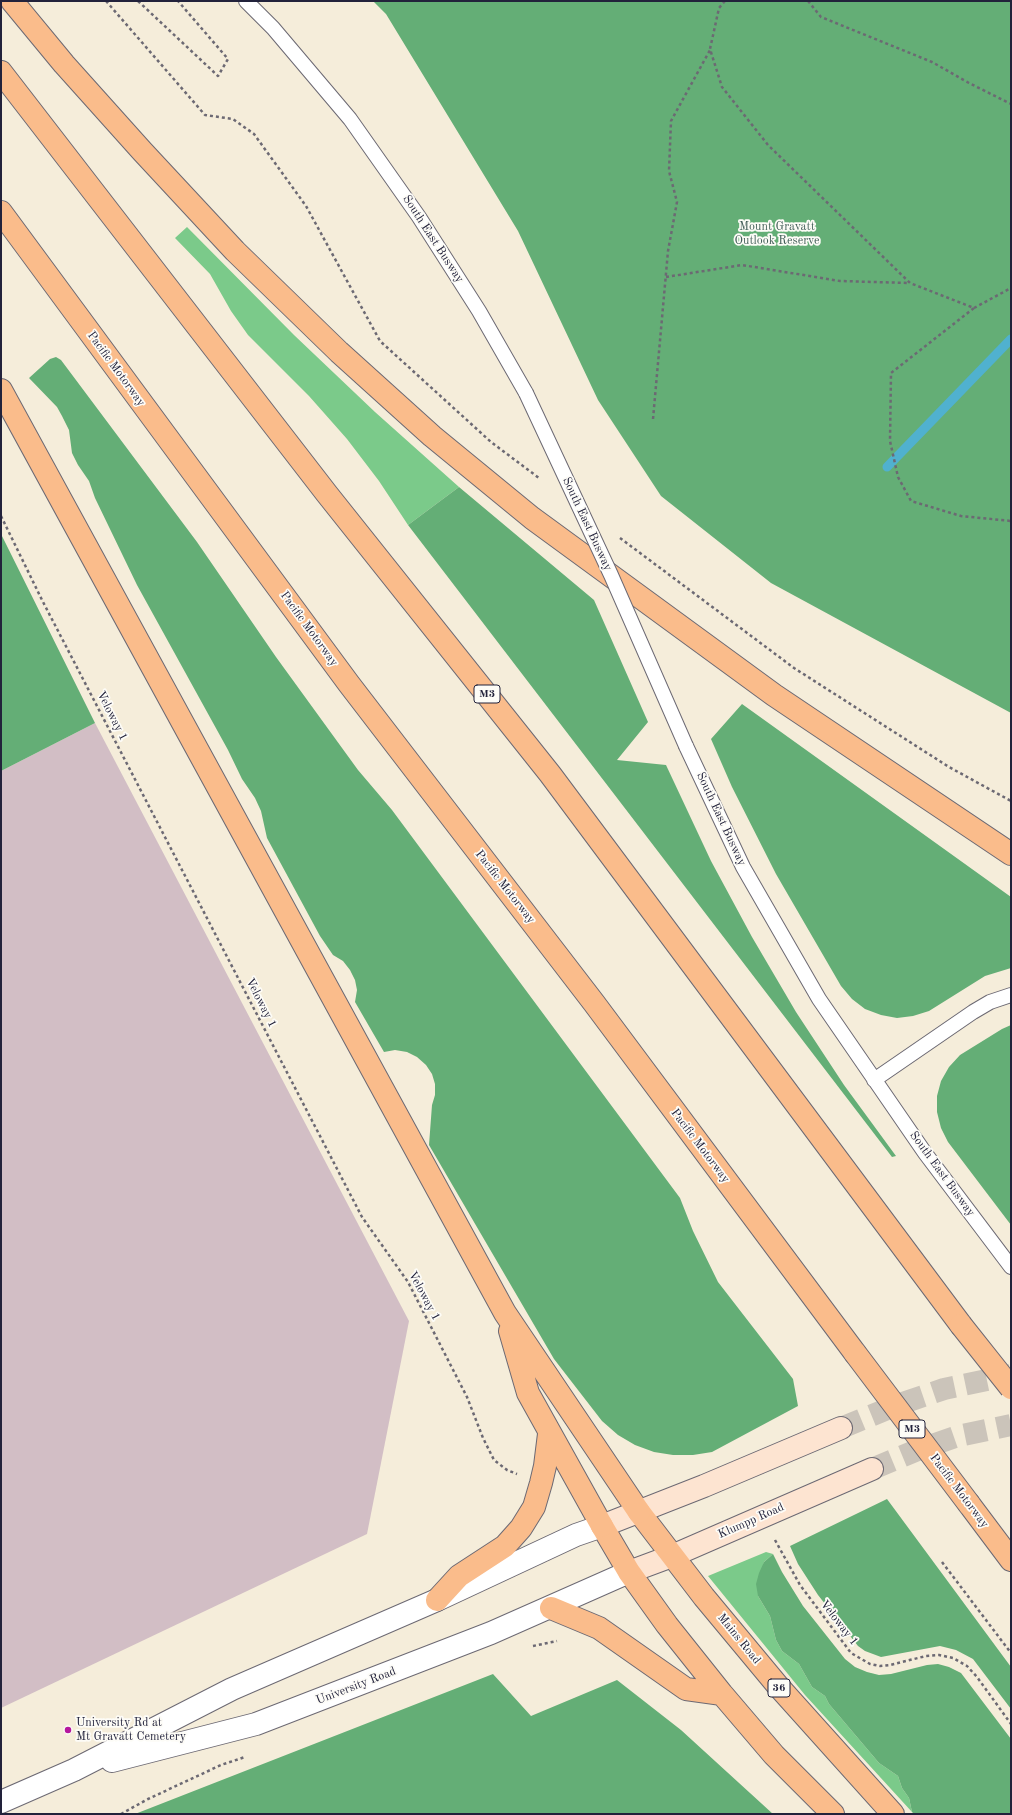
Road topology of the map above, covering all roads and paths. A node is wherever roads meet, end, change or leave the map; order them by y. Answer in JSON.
{"nodes":[{"id":1,"x":12,"y":1,"type":"edge"},
{"id":2,"x":138,"y":1,"type":"edge"},
{"id":3,"x":178,"y":1,"type":"edge"},
{"id":4,"x":246,"y":1,"type":"edge"},
{"id":5,"x":725,"y":1,"type":"edge"},
{"id":6,"x":808,"y":1,"type":"edge"},
{"id":7,"x":710,"y":49,"type":"junction"},
{"id":8,"x":1,"y":72,"type":"edge"},
{"id":9,"x":1011,"y":104,"type":"edge"},
{"id":10,"x":1,"y":212,"type":"edge"},
{"id":11,"x":666,"y":277,"type":"junction"},
{"id":12,"x":910,"y":283,"type":"junction"},
{"id":13,"x":1011,"y":288,"type":"edge"},
{"id":14,"x":974,"y":308,"type":"junction"},
{"id":15,"x":1,"y":390,"type":"edge"},
{"id":16,"x":653,"y":419,"type":"dead end"},
{"id":17,"x":1,"y":516,"type":"edge"},
{"id":18,"x":1011,"y":521,"type":"edge"},
{"id":19,"x":1011,"y":854,"type":"edge"},
{"id":20,"x":1011,"y":995,"type":"edge"},
{"id":21,"x":874,"y":1080,"type":"junction"},
{"id":22,"x":1011,"y":1267,"type":"edge"},
{"id":23,"x":505,"y":1313,"type":"junction"},
{"id":24,"x":1011,"y":1388,"type":"edge"},
{"id":25,"x":841,"y":1428,"type":"tunnel mouth"},
{"id":26,"x":549,"y":1434,"type":"junction"},
{"id":27,"x":872,"y":1469,"type":"tunnel mouth"},
{"id":28,"x":521,"y":1475,"type":"dead end"},
{"id":29,"x":639,"y":1512,"type":"junction"},
{"id":30,"x":602,"y":1526,"type":"junction"},
{"id":31,"x":770,"y":1543,"type":"dead end"},
{"id":32,"x":672,"y":1556,"type":"junction"},
{"id":33,"x":1011,"y":1560,"type":"edge"},
{"id":34,"x":942,"y":1562,"type":"dead end"},
{"id":35,"x":629,"y":1572,"type":"junction"},
{"id":36,"x":438,"y":1600,"type":"junction"},
{"id":37,"x":551,"y":1608,"type":"junction"},
{"id":38,"x":1011,"y":1653,"type":"edge"},
{"id":39,"x":722,"y":1694,"type":"junction"},
{"id":40,"x":1011,"y":1724,"type":"edge"},
{"id":41,"x":74,"y":1770,"type":"junction"},
{"id":42,"x":1,"y":1802,"type":"edge"},
{"id":43,"x":833,"y":1814,"type":"edge"},
{"id":44,"x":893,"y":1814,"type":"edge"}],
"edges":[{"from":1,"to":19,"type":"main road"},
{"from":2,"to":3,"type":"path"},
{"from":4,"to":21,"type":"lane","name":"South East Busway","bridge":true},
{"from":5,"to":7,"type":"path"},
{"from":6,"to":9,"type":"path"},
{"from":7,"to":11,"type":"path"},
{"from":7,"to":12,"type":"path"},
{"from":8,"to":24,"type":"main road","number":"M3","bridge":true},
{"from":10,"to":33,"type":"main road","name":"Pacific Motorway","number":"M3","bridge":true},
{"from":11,"to":12,"type":"path"},
{"from":11,"to":16,"type":"path"},
{"from":12,"to":14,"type":"path"},
{"from":13,"to":14,"type":"path"},
{"from":14,"to":18,"type":"path"},
{"from":15,"to":23,"type":"main road"},
{"from":17,"to":28,"type":"path","name":"Veloway 1"},
{"from":20,"to":21,"type":"lane"},
{"from":21,"to":22,"type":"lane","name":"South East Busway"},
{"from":23,"to":26,"type":"main road"},
{"from":23,"to":29,"type":"main road","name":"Mains Road"},
{"from":25,"to":29,"type":"main road"},
{"from":26,"to":30,"type":"main road"},
{"from":26,"to":36,"type":"main road"},
{"from":27,"to":32,"type":"main road","name":"Klumpp Road"},
{"from":29,"to":30,"type":"main road"},
{"from":29,"to":32,"type":"main road","name":"Mains Road","number":"36"},
{"from":30,"to":35,"type":"main road"},
{"from":30,"to":36,"type":"street","name":"University Road"},
{"from":31,"to":40,"type":"path","name":"Veloway 1"},
{"from":32,"to":35,"type":"main road","name":"Klumpp Road"},
{"from":32,"to":44,"type":"main road","name":"Mains Road","number":"36"},
{"from":34,"to":38,"type":"path"},
{"from":35,"to":37,"type":"street","name":"University Road"},
{"from":35,"to":39,"type":"main road"},
{"from":36,"to":41,"type":"street","name":"University Road"},
{"from":37,"to":39,"type":"main road"},
{"from":37,"to":41,"type":"street","name":"University Road"},
{"from":39,"to":43,"type":"main road"},
{"from":41,"to":42,"type":"street","name":"University Road"}]}
